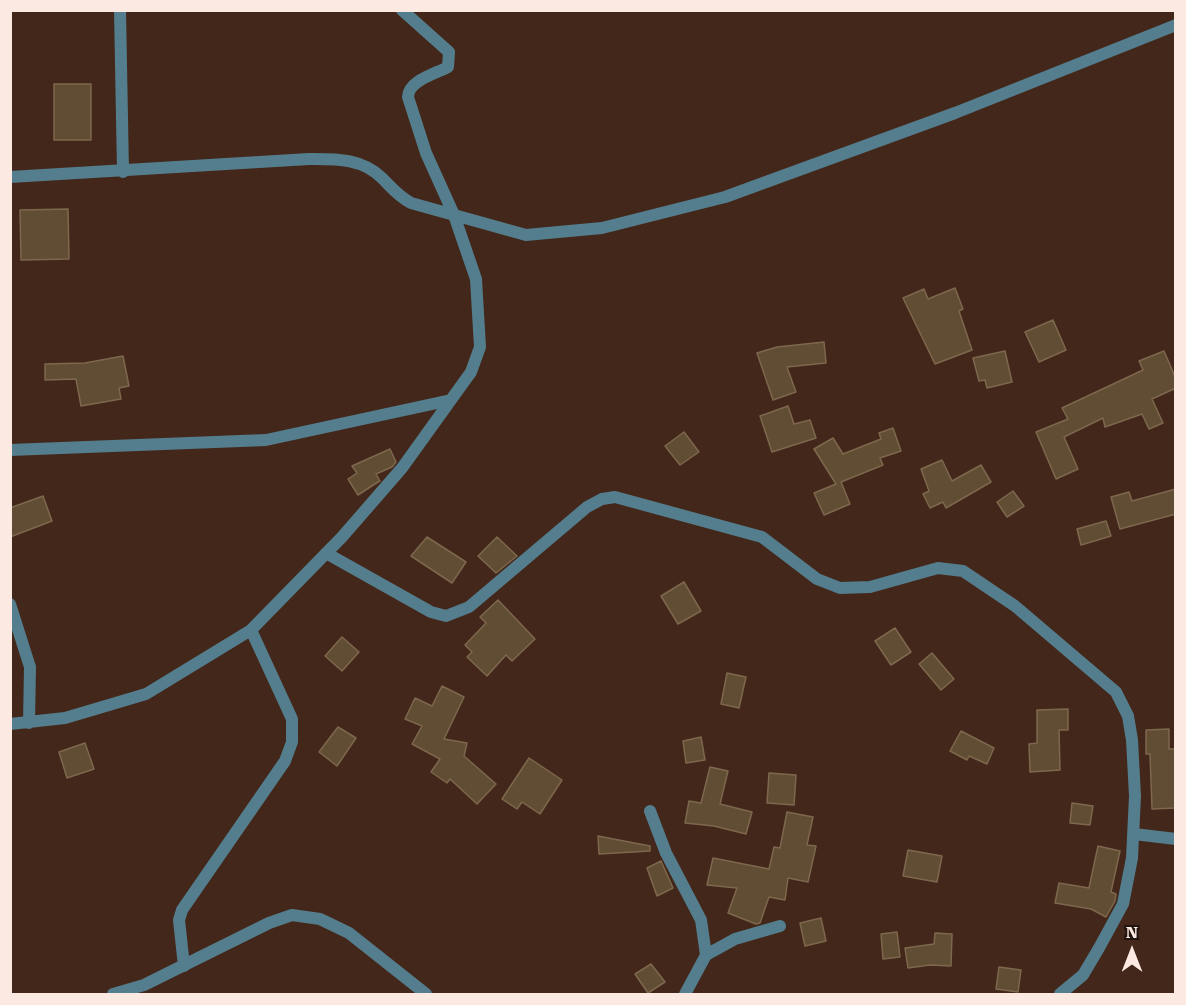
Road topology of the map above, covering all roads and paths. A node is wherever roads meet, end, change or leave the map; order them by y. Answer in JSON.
{"nodes":[{"id":1,"x":120,"y":10,"type":"edge"},
{"id":2,"x":402,"y":10,"type":"edge"},
{"id":3,"x":1176,"y":25,"type":"edge"},
{"id":4,"x":123,"y":172,"type":"junction"},
{"id":5,"x":10,"y":177,"type":"edge"},
{"id":6,"x":454,"y":216,"type":"junction"},
{"id":7,"x":451,"y":400,"type":"junction"},
{"id":8,"x":10,"y":450,"type":"edge"},
{"id":9,"x":326,"y":553,"type":"junction"},
{"id":10,"x":10,"y":604,"type":"edge"},
{"id":11,"x":251,"y":630,"type":"junction"},
{"id":12,"x":29,"y":723,"type":"junction"},
{"id":13,"x":10,"y":724,"type":"edge"},
{"id":14,"x":650,"y":811,"type":"dead end"},
{"id":15,"x":1134,"y":834,"type":"junction"},
{"id":16,"x":1176,"y":838,"type":"edge"},
{"id":17,"x":780,"y":926,"type":"dead end"},
{"id":18,"x":706,"y":955,"type":"junction"},
{"id":19,"x":184,"y":966,"type":"junction"},
{"id":20,"x":113,"y":994,"type":"edge"},
{"id":21,"x":426,"y":994,"type":"edge"},
{"id":22,"x":685,"y":994,"type":"edge"},
{"id":23,"x":1060,"y":994,"type":"edge"}],
"edges":[{"from":1,"to":4,"type":"street"},
{"from":2,"to":6,"type":"street"},
{"from":3,"to":6,"type":"street"},
{"from":4,"to":5,"type":"street"},
{"from":4,"to":6,"type":"street"},
{"from":6,"to":7,"type":"street"},
{"from":7,"to":8,"type":"street"},
{"from":7,"to":9,"type":"street"},
{"from":9,"to":11,"type":"street"},
{"from":9,"to":15,"type":"street"},
{"from":10,"to":12,"type":"street"},
{"from":11,"to":12,"type":"street"},
{"from":11,"to":19,"type":"street"},
{"from":12,"to":13,"type":"street"},
{"from":14,"to":18,"type":"street"},
{"from":15,"to":16,"type":"street"},
{"from":15,"to":23,"type":"street"},
{"from":17,"to":18,"type":"street"},
{"from":18,"to":22,"type":"street"},
{"from":19,"to":20,"type":"street"},
{"from":19,"to":21,"type":"street"}]}
